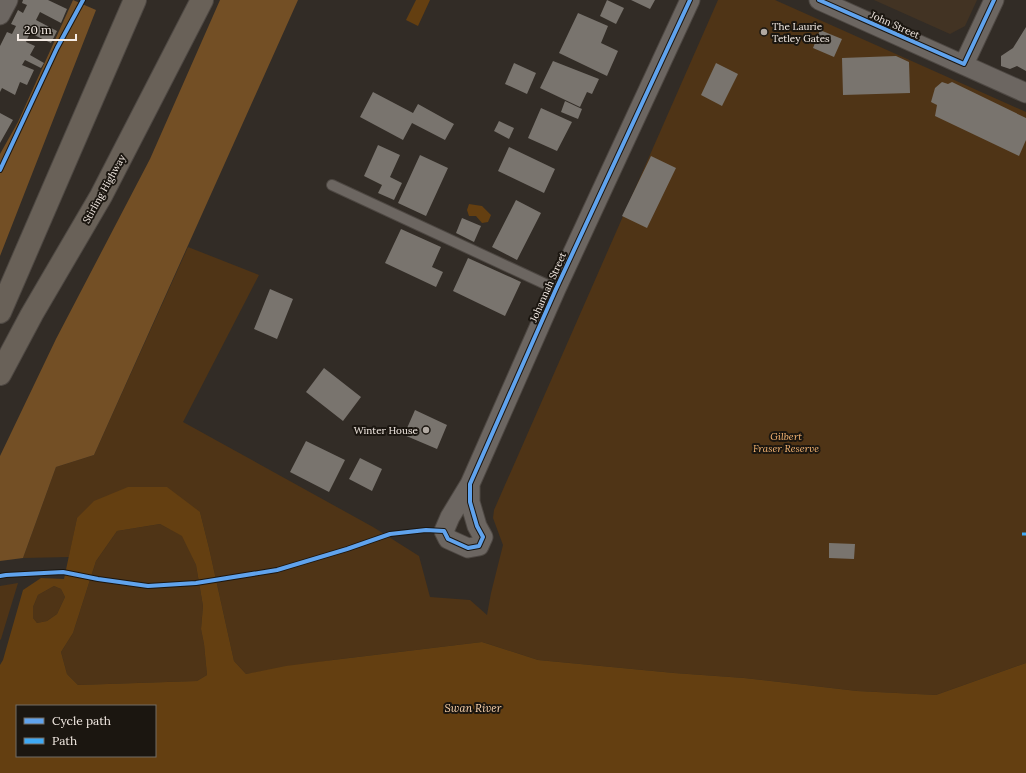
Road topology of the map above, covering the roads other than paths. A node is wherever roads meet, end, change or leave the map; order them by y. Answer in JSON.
{"nodes":[{"id":1,"x":8,"y":0,"type":"edge"},
{"id":2,"x":135,"y":0,"type":"edge"},
{"id":3,"x":202,"y":0,"type":"edge"},
{"id":4,"x":690,"y":0,"type":"edge"},
{"id":5,"x":819,"y":0,"type":"edge"},
{"id":6,"x":994,"y":0,"type":"edge"},
{"id":7,"x":0,"y":15,"type":"edge"},
{"id":8,"x":964,"y":64,"type":"junction"},
{"id":9,"x":1026,"y":93,"type":"edge"},
{"id":10,"x":332,"y":185,"type":"dead end"},
{"id":11,"x":556,"y":289,"type":"junction"},
{"id":12,"x":0,"y":312,"type":"edge"},
{"id":13,"x":0,"y":374,"type":"edge"},
{"id":14,"x":470,"y":484,"type":"dead end"}],
"edges":[{"from":1,"to":7,"type":"street"},
{"from":2,"to":12,"type":"highway"},
{"from":3,"to":13,"type":"highway","name":"Stirling Highway"},
{"from":4,"to":11,"type":"street","name":"Johannah Street"},
{"from":5,"to":8,"type":"street","name":"John Street"},
{"from":6,"to":8,"type":"street"},
{"from":8,"to":9,"type":"street","name":"John Street"},
{"from":10,"to":11,"type":"lane"},
{"from":11,"to":14,"type":"street","name":"Johannah Street"}]}
